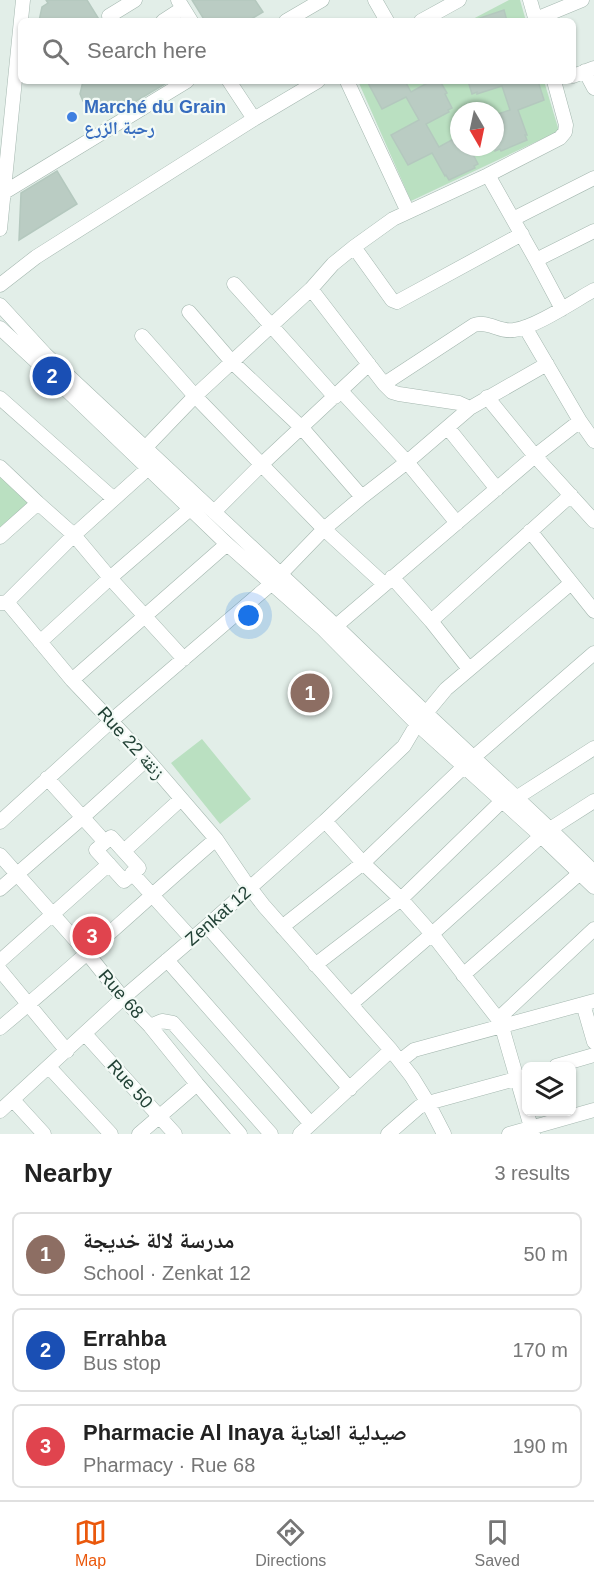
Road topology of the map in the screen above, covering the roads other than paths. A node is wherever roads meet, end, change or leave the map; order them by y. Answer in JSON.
{"nodes":[{"id":1,"x":23,"y":0,"type":"edge"},
{"id":2,"x":135,"y":0,"type":"edge"},
{"id":3,"x":321,"y":0,"type":"edge"},
{"id":4,"x":375,"y":0,"type":"edge"},
{"id":5,"x":459,"y":0,"type":"edge"},
{"id":6,"x":530,"y":0,"type":"edge"},
{"id":7,"x":582,"y":0,"type":"edge"},
{"id":8,"x":181,"y":4,"type":"edge"},
{"id":9,"x":22,"y":18,"type":"edge"},
{"id":10,"x":110,"y":18,"type":"edge"},
{"id":11,"x":166,"y":18,"type":"edge"},
{"id":12,"x":189,"y":18,"type":"edge"},
{"id":13,"x":291,"y":18,"type":"edge"},
{"id":14,"x":385,"y":18,"type":"edge"},
{"id":15,"x":426,"y":18,"type":"edge"},
{"id":16,"x":535,"y":18,"type":"edge"},
{"id":17,"x":541,"y":18,"type":"edge"},
{"id":18,"x":18,"y":72,"type":"edge"},
{"id":19,"x":584,"y":72,"type":"edge"},
{"id":20,"x":182,"y":84,"type":"edge"},
{"id":21,"x":231,"y":84,"type":"edge"},
{"id":22,"x":313,"y":84,"type":"edge"},
{"id":23,"x":348,"y":84,"type":"edge"},
{"id":24,"x":556,"y":84,"type":"edge"},
{"id":25,"x":594,"y":87,"type":"edge"},
{"id":26,"x":254,"y":119,"type":"junction"},
{"id":27,"x":488,"y":175,"type":"junction"},
{"id":28,"x":594,"y":178,"type":"edge"},
{"id":29,"x":3,"y":193,"type":"junction"},
{"id":30,"x":408,"y":212,"type":"junction"},
{"id":31,"x":513,"y":219,"type":"junction"},
{"id":32,"x":0,"y":229,"type":"edge"},
{"id":33,"x":594,"y":231,"type":"edge"},
{"id":34,"x":522,"y":234,"type":"junction"},
{"id":35,"x":354,"y":247,"type":"junction"},
{"id":36,"x":536,"y":260,"type":"junction"},
{"id":37,"x":234,"y":284,"type":"dead end"},
{"id":38,"x":0,"y":285,"type":"edge"},
{"id":39,"x":311,"y":289,"type":"junction"},
{"id":40,"x":594,"y":290,"type":"edge"},
{"id":41,"x":0,"y":305,"type":"edge"},
{"id":42,"x":562,"y":309,"type":"junction"},
{"id":43,"x":189,"y":312,"type":"dead end"},
{"id":44,"x":270,"y":326,"type":"junction"},
{"id":45,"x":525,"y":327,"type":"junction"},
{"id":46,"x":0,"y":328,"type":"edge"},
{"id":47,"x":142,"y":336,"type":"dead end"},
{"id":48,"x":232,"y":362,"type":"junction"},
{"id":49,"x":369,"y":364,"type":"junction"},
{"id":50,"x":547,"y":364,"type":"junction"},
{"id":51,"x":384,"y":384,"type":"junction"},
{"id":52,"x":338,"y":394,"type":"junction"},
{"id":53,"x":195,"y":396,"type":"junction"},
{"id":54,"x":487,"y":397,"type":"junction"},
{"id":55,"x":0,"y":398,"type":"edge"},
{"id":56,"x":470,"y":408,"type":"junction"},
{"id":57,"x":580,"y":421,"type":"junction"},
{"id":58,"x":302,"y":428,"type":"junction"},
{"id":59,"x":448,"y":428,"type":"junction"},
{"id":60,"x":594,"y":441,"type":"edge"},
{"id":61,"x":146,"y":447,"type":"junction"},
{"id":62,"x":535,"y":456,"type":"junction"},
{"id":63,"x":407,"y":462,"type":"junction"},
{"id":64,"x":153,"y":463,"type":"junction"},
{"id":65,"x":261,"y":465,"type":"junction"},
{"id":66,"x":0,"y":467,"type":"edge"},
{"id":67,"x":497,"y":489,"type":"junction"},
{"id":68,"x":571,"y":495,"type":"junction"},
{"id":69,"x":362,"y":497,"type":"junction"},
{"id":70,"x":114,"y":499,"type":"junction"},
{"id":71,"x":38,"y":503,"type":"junction"},
{"id":72,"x":190,"y":509,"type":"junction"},
{"id":73,"x":214,"y":513,"type":"junction"},
{"id":74,"x":594,"y":521,"type":"edge"},
{"id":75,"x":457,"y":523,"type":"junction"},
{"id":76,"x":324,"y":529,"type":"junction"},
{"id":77,"x":530,"y":531,"type":"junction"},
{"id":78,"x":74,"y":535,"type":"junction"},
{"id":79,"x":0,"y":537,"type":"edge"},
{"id":80,"x":227,"y":544,"type":"junction"},
{"id":81,"x":110,"y":578,"type":"junction"},
{"id":82,"x":276,"y":579,"type":"junction"},
{"id":83,"x":388,"y":580,"type":"junction"},
{"id":84,"x":570,"y":584,"type":"junction"},
{"id":85,"x":4,"y":602,"type":"edge"},
{"id":86,"x":594,"y":612,"type":"edge"},
{"id":87,"x":145,"y":616,"type":"junction"},
{"id":88,"x":431,"y":621,"type":"junction"},
{"id":89,"x":336,"y":626,"type":"junction"},
{"id":90,"x":40,"y":642,"type":"junction"},
{"id":91,"x":592,"y":658,"type":"edge"},
{"id":92,"x":184,"y":659,"type":"junction"},
{"id":93,"x":469,"y":669,"type":"junction"},
{"id":94,"x":72,"y":680,"type":"junction"},
{"id":95,"x":422,"y":719,"type":"junction"},
{"id":96,"x":111,"y":721,"type":"junction"},
{"id":97,"x":594,"y":748,"type":"edge"},
{"id":98,"x":147,"y":759,"type":"junction"},
{"id":99,"x":470,"y":762,"type":"junction"},
{"id":100,"x":47,"y":778,"type":"junction"},
{"id":101,"x":181,"y":799,"type":"junction"},
{"id":102,"x":509,"y":799,"type":"junction"},
{"id":103,"x":594,"y":801,"type":"edge"},
{"id":104,"x":83,"y":817,"type":"junction"},
{"id":105,"x":325,"y":821,"type":"junction"},
{"id":106,"x":0,"y":822,"type":"edge"},
{"id":107,"x":545,"y":832,"type":"junction"},
{"id":108,"x":216,"y":839,"type":"junction"},
{"id":109,"x":105,"y":842,"type":"junction"},
{"id":110,"x":124,"y":851,"type":"junction"},
{"id":111,"x":0,"y":855,"type":"edge"},
{"id":112,"x":363,"y":863,"type":"junction"},
{"id":113,"x":109,"y":864,"type":"junction"},
{"id":114,"x":590,"y":870,"type":"edge"},
{"id":115,"x":132,"y":873,"type":"junction"},
{"id":116,"x":17,"y":874,"type":"junction"},
{"id":117,"x":594,"y":887,"type":"edge"},
{"id":118,"x":250,"y":888,"type":"junction"},
{"id":119,"x":0,"y":889,"type":"edge"},
{"id":120,"x":152,"y":894,"type":"junction"},
{"id":121,"x":401,"y":898,"type":"junction"},
{"id":122,"x":52,"y":914,"type":"junction"},
{"id":123,"x":207,"y":926,"type":"junction"},
{"id":124,"x":282,"y":927,"type":"junction"},
{"id":125,"x":594,"y":929,"type":"edge"},
{"id":126,"x":432,"y":934,"type":"junction"},
{"id":127,"x":192,"y":939,"type":"junction"},
{"id":128,"x":87,"y":953,"type":"junction"},
{"id":129,"x":167,"y":960,"type":"junction"},
{"id":130,"x":0,"y":961,"type":"edge"},
{"id":131,"x":315,"y":965,"type":"junction"},
{"id":132,"x":0,"y":970,"type":"edge"},
{"id":133,"x":463,"y":975,"type":"junction"},
{"id":134,"x":123,"y":998,"type":"junction"},
{"id":135,"x":588,"y":1003,"type":"edge"},
{"id":136,"x":29,"y":1004,"type":"junction"},
{"id":137,"x":351,"y":1004,"type":"junction"},
{"id":138,"x":500,"y":1023,"type":"junction"},
{"id":139,"x":150,"y":1026,"type":"junction"},
{"id":140,"x":0,"y":1028,"type":"edge"},
{"id":141,"x":85,"y":1034,"type":"junction"},
{"id":142,"x":594,"y":1042,"type":"edge"},
{"id":143,"x":67,"y":1051,"type":"junction"},
{"id":144,"x":396,"y":1055,"type":"junction"},
{"id":145,"x":594,"y":1055,"type":"edge"},
{"id":146,"x":570,"y":1062,"type":"edge"},
{"id":147,"x":49,"y":1067,"type":"junction"},
{"id":148,"x":522,"y":1077,"type":"edge"},
{"id":149,"x":197,"y":1084,"type":"junction"},
{"id":150,"x":350,"y":1089,"type":"junction"},
{"id":151,"x":13,"y":1100,"type":"junction"},
{"id":152,"x":428,"y":1103,"type":"junction"},
{"id":153,"x":594,"y":1110,"type":"edge"},
{"id":154,"x":0,"y":1111,"type":"edge"},
{"id":155,"x":160,"y":1116,"type":"junction"},
{"id":156,"x":529,"y":1116,"type":"edge"},
{"id":157,"x":311,"y":1124,"type":"junction"},
{"id":158,"x":532,"y":1131,"type":"edge"},
{"id":159,"x":44,"y":1134,"type":"edge"},
{"id":160,"x":111,"y":1134,"type":"edge"},
{"id":161,"x":139,"y":1134,"type":"edge"},
{"id":162,"x":175,"y":1134,"type":"edge"},
{"id":163,"x":240,"y":1134,"type":"edge"},
{"id":164,"x":271,"y":1134,"type":"edge"},
{"id":165,"x":300,"y":1134,"type":"edge"},
{"id":166,"x":388,"y":1134,"type":"edge"},
{"id":167,"x":444,"y":1134,"type":"edge"},
{"id":168,"x":509,"y":1134,"type":"edge"}],
"edges":[{"from":1,"to":9,"type":"street"},
{"from":2,"to":10,"type":"street"},
{"from":3,"to":13,"type":"street"},
{"from":4,"to":14,"type":"street"},
{"from":5,"to":15,"type":"street"},
{"from":6,"to":16,"type":"street"},
{"from":7,"to":17,"type":"street"},
{"from":8,"to":11,"type":"street"},
{"from":8,"to":12,"type":"street"},
{"from":18,"to":29,"type":"street"},
{"from":19,"to":25,"type":"street"},
{"from":20,"to":29,"type":"street"},
{"from":21,"to":26,"type":"street"},
{"from":22,"to":26,"type":"street"},
{"from":23,"to":30,"type":"street"},
{"from":24,"to":27,"type":"street"},
{"from":26,"to":38,"type":"street"},
{"from":27,"to":30,"type":"street"},
{"from":27,"to":31,"type":"street"},
{"from":28,"to":31,"type":"street"},
{"from":29,"to":32,"type":"street"},
{"from":30,"to":35,"type":"street"},
{"from":31,"to":34,"type":"street"},
{"from":33,"to":36,"type":"street"},
{"from":34,"to":35,"type":"street"},
{"from":34,"to":36,"type":"street"},
{"from":35,"to":39,"type":"street"},
{"from":36,"to":42,"type":"street"},
{"from":37,"to":44,"type":"street"},
{"from":39,"to":44,"type":"street"},
{"from":39,"to":49,"type":"street"},
{"from":40,"to":42,"type":"street"},
{"from":41,"to":61,"type":"street"},
{"from":42,"to":45,"type":"street"},
{"from":43,"to":48,"type":"street"},
{"from":44,"to":48,"type":"street"},
{"from":44,"to":52,"type":"street"},
{"from":45,"to":50,"type":"street"},
{"from":45,"to":51,"type":"street"},
{"from":46,"to":64,"type":"street"},
{"from":47,"to":53,"type":"street"},
{"from":48,"to":53,"type":"street"},
{"from":48,"to":58,"type":"street"},
{"from":49,"to":51,"type":"street"},
{"from":49,"to":52,"type":"street"},
{"from":50,"to":54,"type":"street"},
{"from":50,"to":57,"type":"street"},
{"from":51,"to":56,"type":"street"},
{"from":52,"to":58,"type":"street"},
{"from":52,"to":63,"type":"street"},
{"from":53,"to":61,"type":"street"},
{"from":53,"to":65,"type":"street"},
{"from":54,"to":56,"type":"street"},
{"from":54,"to":62,"type":"street"},
{"from":55,"to":70,"type":"street"},
{"from":56,"to":59,"type":"street"},
{"from":57,"to":60,"type":"street"},
{"from":57,"to":62,"type":"street"},
{"from":58,"to":65,"type":"street"},
{"from":58,"to":69,"type":"street"},
{"from":59,"to":63,"type":"street"},
{"from":59,"to":67,"type":"street"},
{"from":61,"to":64,"type":"street"},
{"from":62,"to":67,"type":"street"},
{"from":62,"to":68,"type":"street"},
{"from":63,"to":69,"type":"street"},
{"from":63,"to":75,"type":"street"},
{"from":64,"to":70,"type":"street"},
{"from":64,"to":72,"type":"street"},
{"from":64,"to":73,"type":"street"},
{"from":65,"to":73,"type":"street"},
{"from":65,"to":76,"type":"street"},
{"from":66,"to":71,"type":"street"},
{"from":67,"to":75,"type":"street"},
{"from":68,"to":74,"type":"street"},
{"from":68,"to":77,"type":"street"},
{"from":69,"to":76,"type":"street"},
{"from":70,"to":78,"type":"street"},
{"from":71,"to":78,"type":"street"},
{"from":71,"to":79,"type":"street"},
{"from":72,"to":80,"type":"street"},
{"from":72,"to":81,"type":"street"},
{"from":73,"to":82,"type":"street"},
{"from":75,"to":83,"type":"street"},
{"from":76,"to":82,"type":"street"},
{"from":76,"to":83,"type":"street"},
{"from":77,"to":84,"type":"street"},
{"from":77,"to":88,"type":"street"},
{"from":78,"to":81,"type":"street"},
{"from":78,"to":85,"type":"street"},
{"from":80,"to":82,"type":"street"},
{"from":80,"to":87,"type":"street"},
{"from":81,"to":87,"type":"street"},
{"from":81,"to":90,"type":"street"},
{"from":82,"to":89,"type":"street"},
{"from":82,"to":92,"type":"street"},
{"from":82,"to":95,"type":"street"},
{"from":83,"to":88,"type":"street"},
{"from":83,"to":89,"type":"street"},
{"from":84,"to":86,"type":"street"},
{"from":84,"to":93,"type":"street","name":"Zenkat 12"},
{"from":85,"to":90,"type":"street","name":"Rue 22 زنقة"},
{"from":87,"to":92,"type":"street"},
{"from":87,"to":94,"type":"street"},
{"from":88,"to":93,"type":"street"},
{"from":89,"to":95,"type":"street"},
{"from":90,"to":94,"type":"street","name":"Rue 22 زنقة"},
{"from":91,"to":99,"type":"street"},
{"from":92,"to":96,"type":"street"},
{"from":93,"to":95,"type":"street","name":"Zenkat 12"},
{"from":94,"to":96,"type":"street","name":"Rue 22 زنقة"},
{"from":95,"to":99,"type":"street"},
{"from":95,"to":105,"type":"street","name":"Zenkat 12"},
{"from":96,"to":98,"type":"street","name":"Rue 22 زنقة"},
{"from":96,"to":100,"type":"street"},
{"from":97,"to":102,"type":"street"},
{"from":98,"to":101,"type":"street","name":"Rue 22 زنقة"},
{"from":98,"to":104,"type":"street"},
{"from":99,"to":102,"type":"street"},
{"from":99,"to":112,"type":"street"},
{"from":100,"to":104,"type":"street"},
{"from":100,"to":106,"type":"street"},
{"from":101,"to":108,"type":"street","name":"Rue 22 زنقة"},
{"from":101,"to":110,"type":"street"},
{"from":102,"to":107,"type":"street"},
{"from":102,"to":121,"type":"street"},
{"from":103,"to":107,"type":"street"},
{"from":104,"to":109,"type":"street"},
{"from":104,"to":116,"type":"street"},
{"from":105,"to":112,"type":"street"},
{"from":105,"to":118,"type":"street","name":"Zenkat 12"},
{"from":107,"to":114,"type":"street"},
{"from":107,"to":126,"type":"street"},
{"from":108,"to":118,"type":"street","name":"Rue 22 زنقة"},
{"from":108,"to":120,"type":"street"},
{"from":109,"to":110,"type":"street"},
{"from":109,"to":113,"type":"street"},
{"from":110,"to":115,"type":"street"},
{"from":111,"to":116,"type":"street","name":"Rue 68"},
{"from":112,"to":121,"type":"street"},
{"from":112,"to":124,"type":"street"},
{"from":113,"to":115,"type":"street"},
{"from":113,"to":122,"type":"street"},
{"from":114,"to":117,"type":"street"},
{"from":114,"to":133,"type":"street"},
{"from":115,"to":120,"type":"street"},
{"from":116,"to":119,"type":"street"},
{"from":116,"to":122,"type":"street","name":"Rue 68"},
{"from":118,"to":123,"type":"street","name":"Zenkat 12"},
{"from":118,"to":124,"type":"street","name":"Rue 22 زنقة"},
{"from":120,"to":127,"type":"street"},
{"from":120,"to":128,"type":"street"},
{"from":121,"to":126,"type":"street"},
{"from":121,"to":131,"type":"street"},
{"from":122,"to":128,"type":"street","name":"Rue 68"},
{"from":122,"to":130,"type":"street"},
{"from":123,"to":127,"type":"street","name":"Zenkat 12"},
{"from":123,"to":150,"type":"street"},
{"from":124,"to":131,"type":"street","name":"Rue 22 زنقة"},
{"from":125,"to":138,"type":"street"},
{"from":126,"to":133,"type":"street"},
{"from":126,"to":137,"type":"street"},
{"from":127,"to":129,"type":"street","name":"Zenkat 12"},
{"from":128,"to":134,"type":"street","name":"Rue 68"},
{"from":128,"to":136,"type":"street"},
{"from":129,"to":134,"type":"street","name":"Zenkat 12"},
{"from":129,"to":157,"type":"street"},
{"from":131,"to":137,"type":"street","name":"Rue 22 زنقة"},
{"from":132,"to":136,"type":"street"},
{"from":133,"to":138,"type":"street"},
{"from":134,"to":139,"type":"street","name":"Rue 68"},
{"from":134,"to":141,"type":"street","name":"Zenkat 12"},
{"from":135,"to":138,"type":"street"},
{"from":135,"to":142,"type":"street"},
{"from":136,"to":140,"type":"street"},
{"from":136,"to":143,"type":"street"},
{"from":137,"to":144,"type":"street","name":"Rue 22 زنقة"},
{"from":138,"to":144,"type":"street"},
{"from":138,"to":148,"type":"street"},
{"from":139,"to":149,"type":"street","name":"Rue 68"},
{"from":139,"to":164,"type":"street"},
{"from":141,"to":143,"type":"street","name":"Zenkat 12"},
{"from":141,"to":155,"type":"street","name":"Rue 50"},
{"from":143,"to":147,"type":"street","name":"Zenkat 12"},
{"from":144,"to":150,"type":"street"},
{"from":144,"to":152,"type":"street","name":"Rue 22 زنقة"},
{"from":145,"to":146,"type":"street"},
{"from":147,"to":151,"type":"street","name":"Zenkat 12"},
{"from":147,"to":160,"type":"street"},
{"from":148,"to":152,"type":"street"},
{"from":149,"to":155,"type":"street"},
{"from":149,"to":163,"type":"street","name":"Rue 68"},
{"from":150,"to":157,"type":"street"},
{"from":151,"to":154,"type":"street","name":"Zenkat 12"},
{"from":151,"to":159,"type":"street"},
{"from":152,"to":166,"type":"street"},
{"from":152,"to":167,"type":"street","name":"Rue 22 زنقة"},
{"from":153,"to":158,"type":"street"},
{"from":155,"to":161,"type":"street"},
{"from":155,"to":162,"type":"street","name":"Rue 50"},
{"from":156,"to":158,"type":"street"},
{"from":157,"to":165,"type":"street"},
{"from":158,"to":168,"type":"street"}]}
